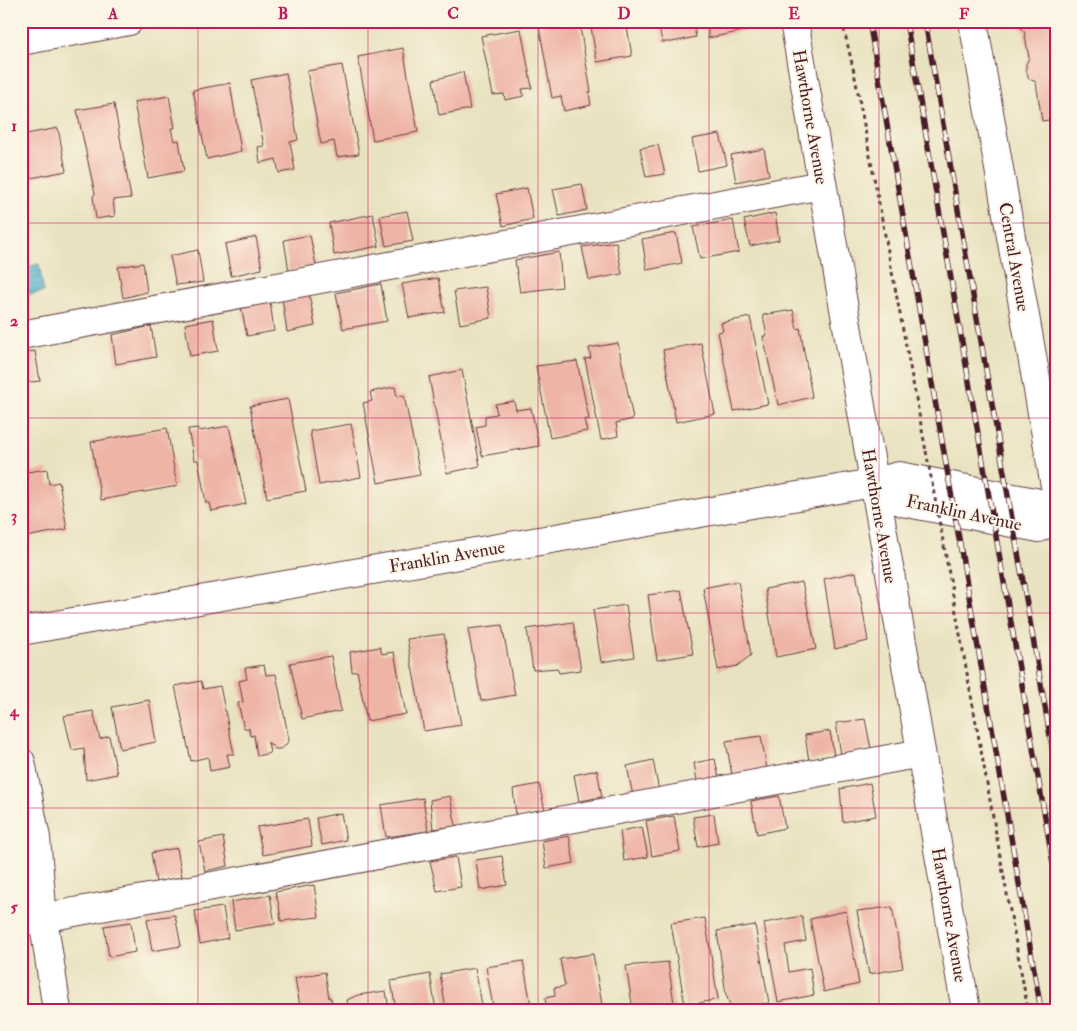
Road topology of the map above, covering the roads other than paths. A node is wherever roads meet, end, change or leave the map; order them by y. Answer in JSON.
{"nodes":[{"id":1,"x":129,"y":21,"type":"edge"},
{"id":2,"x":794,"y":21,"type":"edge"},
{"id":3,"x":973,"y":21,"type":"edge"},
{"id":4,"x":21,"y":41,"type":"edge"},
{"id":5,"x":822,"y":185,"type":"junction"},
{"id":6,"x":21,"y":335,"type":"edge"},
{"id":7,"x":873,"y":483,"type":"junction"},
{"id":8,"x":1056,"y":492,"type":"edge"},
{"id":9,"x":1056,"y":512,"type":"edge"},
{"id":10,"x":1056,"y":516,"type":"edge"},
{"id":11,"x":21,"y":631,"type":"edge"},
{"id":12,"x":921,"y":753,"type":"junction"},
{"id":13,"x":21,"y":762,"type":"edge"},
{"id":14,"x":32,"y":920,"type":"edge"},
{"id":15,"x":57,"y":1010,"type":"edge"},
{"id":16,"x":966,"y":1010,"type":"edge"}],
"edges":[{"from":1,"to":4,"type":"street"},
{"from":2,"to":5,"type":"street","name":"Hawthorne Avenue"},
{"from":3,"to":8,"type":"street","name":"Central Avenue"},
{"from":5,"to":6,"type":"street"},
{"from":5,"to":7,"type":"street","name":"Hawthorne Avenue"},
{"from":7,"to":9,"type":"street","name":"Franklin Avenue"},
{"from":7,"to":10,"type":"street","name":"Franklin Avenue"},
{"from":7,"to":11,"type":"street","name":"Franklin Avenue"},
{"from":7,"to":12,"type":"street","name":"Hawthorne Avenue"},
{"from":12,"to":14,"type":"street"},
{"from":12,"to":16,"type":"street","name":"Hawthorne Avenue"},
{"from":13,"to":14,"type":"street"},
{"from":14,"to":15,"type":"street"}]}
